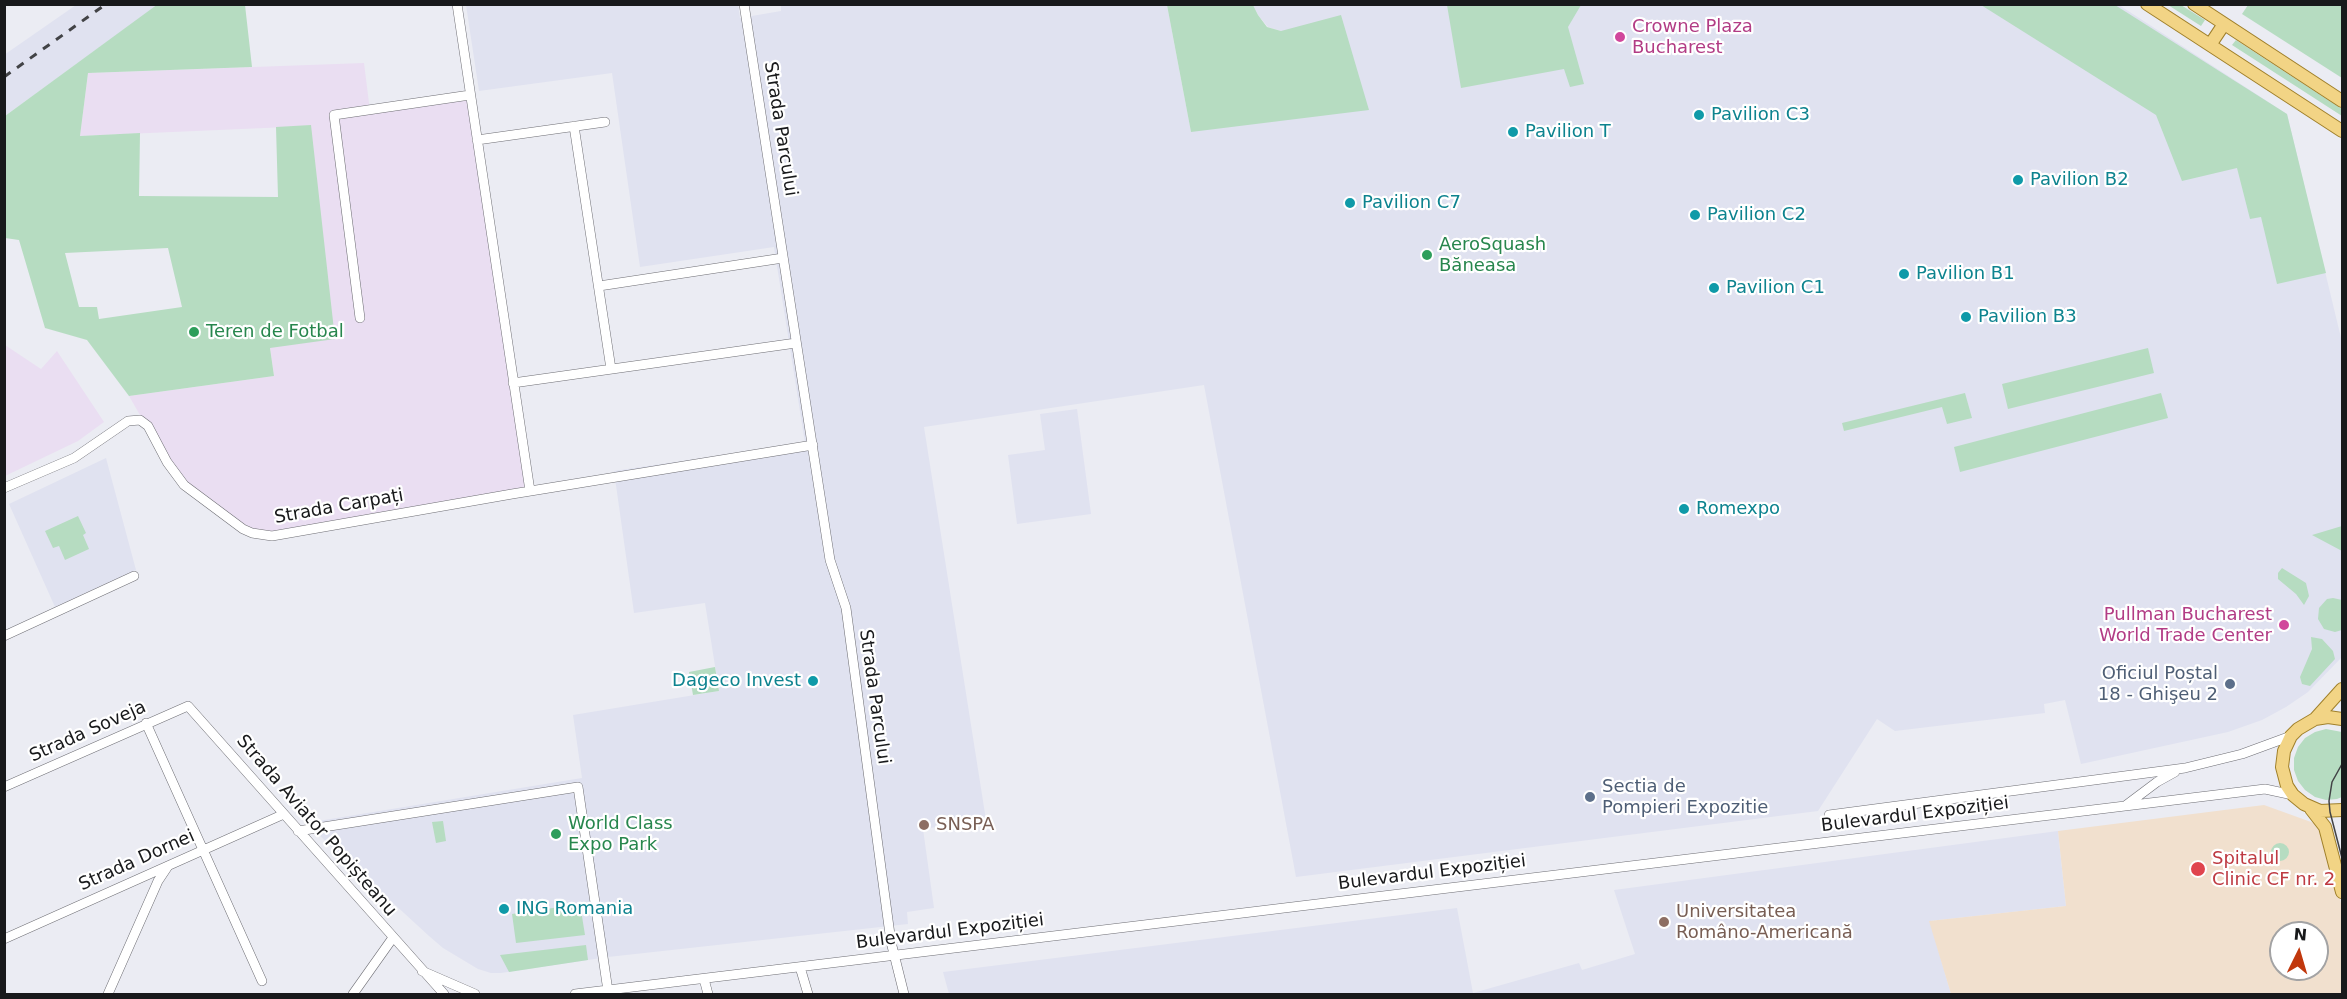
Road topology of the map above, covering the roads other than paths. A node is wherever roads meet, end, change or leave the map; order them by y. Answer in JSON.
{"nodes":[{"id":1,"x":456,"y":4,"type":"edge"},
{"id":2,"x":744,"y":4,"type":"edge"},
{"id":3,"x":2147,"y":4,"type":"edge"},
{"id":4,"x":2194,"y":4,"type":"edge"},
{"id":5,"x":2224,"y":24,"type":"junction"},
{"id":6,"x":2210,"y":45,"type":"junction"},
{"id":7,"x":470,"y":95,"type":"junction"},
{"id":8,"x":2343,"y":100,"type":"edge"},
{"id":9,"x":605,"y":122,"type":"dead end"},
{"id":10,"x":574,"y":126,"type":"junction"},
{"id":11,"x":2343,"y":130,"type":"edge"},
{"id":12,"x":477,"y":140,"type":"junction"},
{"id":13,"x":783,"y":258,"type":"junction"},
{"id":14,"x":599,"y":286,"type":"junction"},
{"id":15,"x":360,"y":318,"type":"dead end"},
{"id":16,"x":796,"y":343,"type":"junction"},
{"id":17,"x":611,"y":369,"type":"junction"},
{"id":18,"x":513,"y":383,"type":"junction"},
{"id":19,"x":813,"y":445,"type":"junction"},
{"id":20,"x":4,"y":488,"type":"edge"},
{"id":21,"x":530,"y":491,"type":"junction"},
{"id":22,"x":134,"y":576,"type":"dead end"},
{"id":23,"x":4,"y":636,"type":"edge"},
{"id":24,"x":2343,"y":689,"type":"edge"},
{"id":25,"x":184,"y":706,"type":"joint"},
{"id":26,"x":2315,"y":719,"type":"junction"},
{"id":27,"x":2343,"y":719,"type":"edge"},
{"id":28,"x":146,"y":723,"type":"junction"},
{"id":29,"x":2291,"y":736,"type":"junction"},
{"id":30,"x":2185,"y":768,"type":"junction"},
{"id":31,"x":4,"y":787,"type":"edge"},
{"id":32,"x":2293,"y":795,"type":"junction"},
{"id":33,"x":2125,"y":806,"type":"junction"},
{"id":34,"x":2310,"y":808,"type":"junction"},
{"id":35,"x":2343,"y":810,"type":"edge"},
{"id":36,"x":284,"y":814,"type":"junction"},
{"id":37,"x":1829,"y":814,"type":"dead end"},
{"id":38,"x":298,"y":831,"type":"junction"},
{"id":39,"x":203,"y":850,"type":"junction"},
{"id":40,"x":169,"y":865,"type":"junction"},
{"id":41,"x":2343,"y":892,"type":"edge"},
{"id":42,"x":4,"y":939,"type":"edge"},
{"id":43,"x":392,"y":939,"type":"junction"},
{"id":44,"x":893,"y":956,"type":"junction"},
{"id":45,"x":800,"y":967,"type":"junction"},
{"id":46,"x":420,"y":971,"type":"junction"},
{"id":47,"x":704,"y":979,"type":"junction"},
{"id":48,"x":262,"y":981,"type":"dead end"},
{"id":49,"x":608,"y":991,"type":"junction"},
{"id":50,"x":108,"y":994,"type":"edge"},
{"id":51,"x":353,"y":994,"type":"edge"},
{"id":52,"x":441,"y":994,"type":"edge"},
{"id":53,"x":476,"y":994,"type":"edge"},
{"id":54,"x":575,"y":994,"type":"edge"},
{"id":55,"x":708,"y":994,"type":"edge"},
{"id":56,"x":808,"y":994,"type":"edge"},
{"id":57,"x":904,"y":994,"type":"edge"}],
"edges":[{"from":1,"to":7,"type":"street"},
{"from":2,"to":13,"type":"street","name":"Strada Parcului"},
{"from":3,"to":6,"type":"main road"},
{"from":4,"to":5,"type":"main road"},
{"from":5,"to":6,"type":"main road"},
{"from":5,"to":8,"type":"main road"},
{"from":6,"to":11,"type":"main road"},
{"from":7,"to":12,"type":"street"},
{"from":7,"to":15,"type":"street"},
{"from":9,"to":10,"type":"street"},
{"from":10,"to":12,"type":"street"},
{"from":10,"to":14,"type":"street"},
{"from":12,"to":18,"type":"street"},
{"from":13,"to":14,"type":"street"},
{"from":13,"to":16,"type":"street","name":"Strada Parcului"},
{"from":14,"to":17,"type":"street"},
{"from":16,"to":17,"type":"street"},
{"from":16,"to":19,"type":"street","name":"Strada Parcului"},
{"from":17,"to":18,"type":"street"},
{"from":18,"to":21,"type":"street"},
{"from":19,"to":21,"type":"street"},
{"from":19,"to":44,"type":"street","name":"Strada Parcului"},
{"from":20,"to":21,"type":"street","name":"Strada Carpați"},
{"from":22,"to":23,"type":"street"},
{"from":24,"to":26,"type":"main road"},
{"from":25,"to":28,"type":"street","name":"Strada Soveja"},
{"from":25,"to":36,"type":"street","name":"Strada Aviator Popișteanu"},
{"from":26,"to":27,"type":"main road"},
{"from":26,"to":29,"type":"main road"},
{"from":28,"to":31,"type":"street","name":"Strada Soveja"},
{"from":28,"to":39,"type":"street"},
{"from":29,"to":30,"type":"street","name":"Bulevardul Expoziției"},
{"from":29,"to":32,"type":"main road"},
{"from":30,"to":33,"type":"street"},
{"from":30,"to":37,"type":"street","name":"Bulevardul Expoziției"},
{"from":32,"to":33,"type":"street","name":"Bulevardul Expoziției"},
{"from":32,"to":34,"type":"main road"},
{"from":33,"to":44,"type":"street","name":"Bulevardul Expoziției"},
{"from":34,"to":35,"type":"main road"},
{"from":34,"to":41,"type":"main road"},
{"from":36,"to":38,"type":"street","name":"Strada Aviator Popișteanu"},
{"from":36,"to":39,"type":"street","name":"Strada Dornei"},
{"from":38,"to":43,"type":"street","name":"Strada Aviator Popișteanu"},
{"from":38,"to":49,"type":"street"},
{"from":39,"to":40,"type":"street","name":"Strada Dornei"},
{"from":39,"to":48,"type":"street"},
{"from":40,"to":42,"type":"street","name":"Strada Dornei"},
{"from":40,"to":50,"type":"street"},
{"from":43,"to":46,"type":"street","name":"Strada Aviator Popișteanu"},
{"from":43,"to":51,"type":"street"},
{"from":44,"to":45,"type":"street","name":"Bulevardul Expoziției"},
{"from":44,"to":57,"type":"street","name":"Strada Parcului"},
{"from":45,"to":47,"type":"street","name":"Bulevardul Expoziției"},
{"from":45,"to":56,"type":"street"},
{"from":46,"to":52,"type":"street","name":"Strada Aviator Popișteanu"},
{"from":46,"to":53,"type":"street","name":"Strada Aviator Popișteanu"},
{"from":47,"to":49,"type":"street","name":"Bulevardul Expoziției"},
{"from":47,"to":55,"type":"street"},
{"from":49,"to":54,"type":"street","name":"Bulevardul Expoziției"}]}
